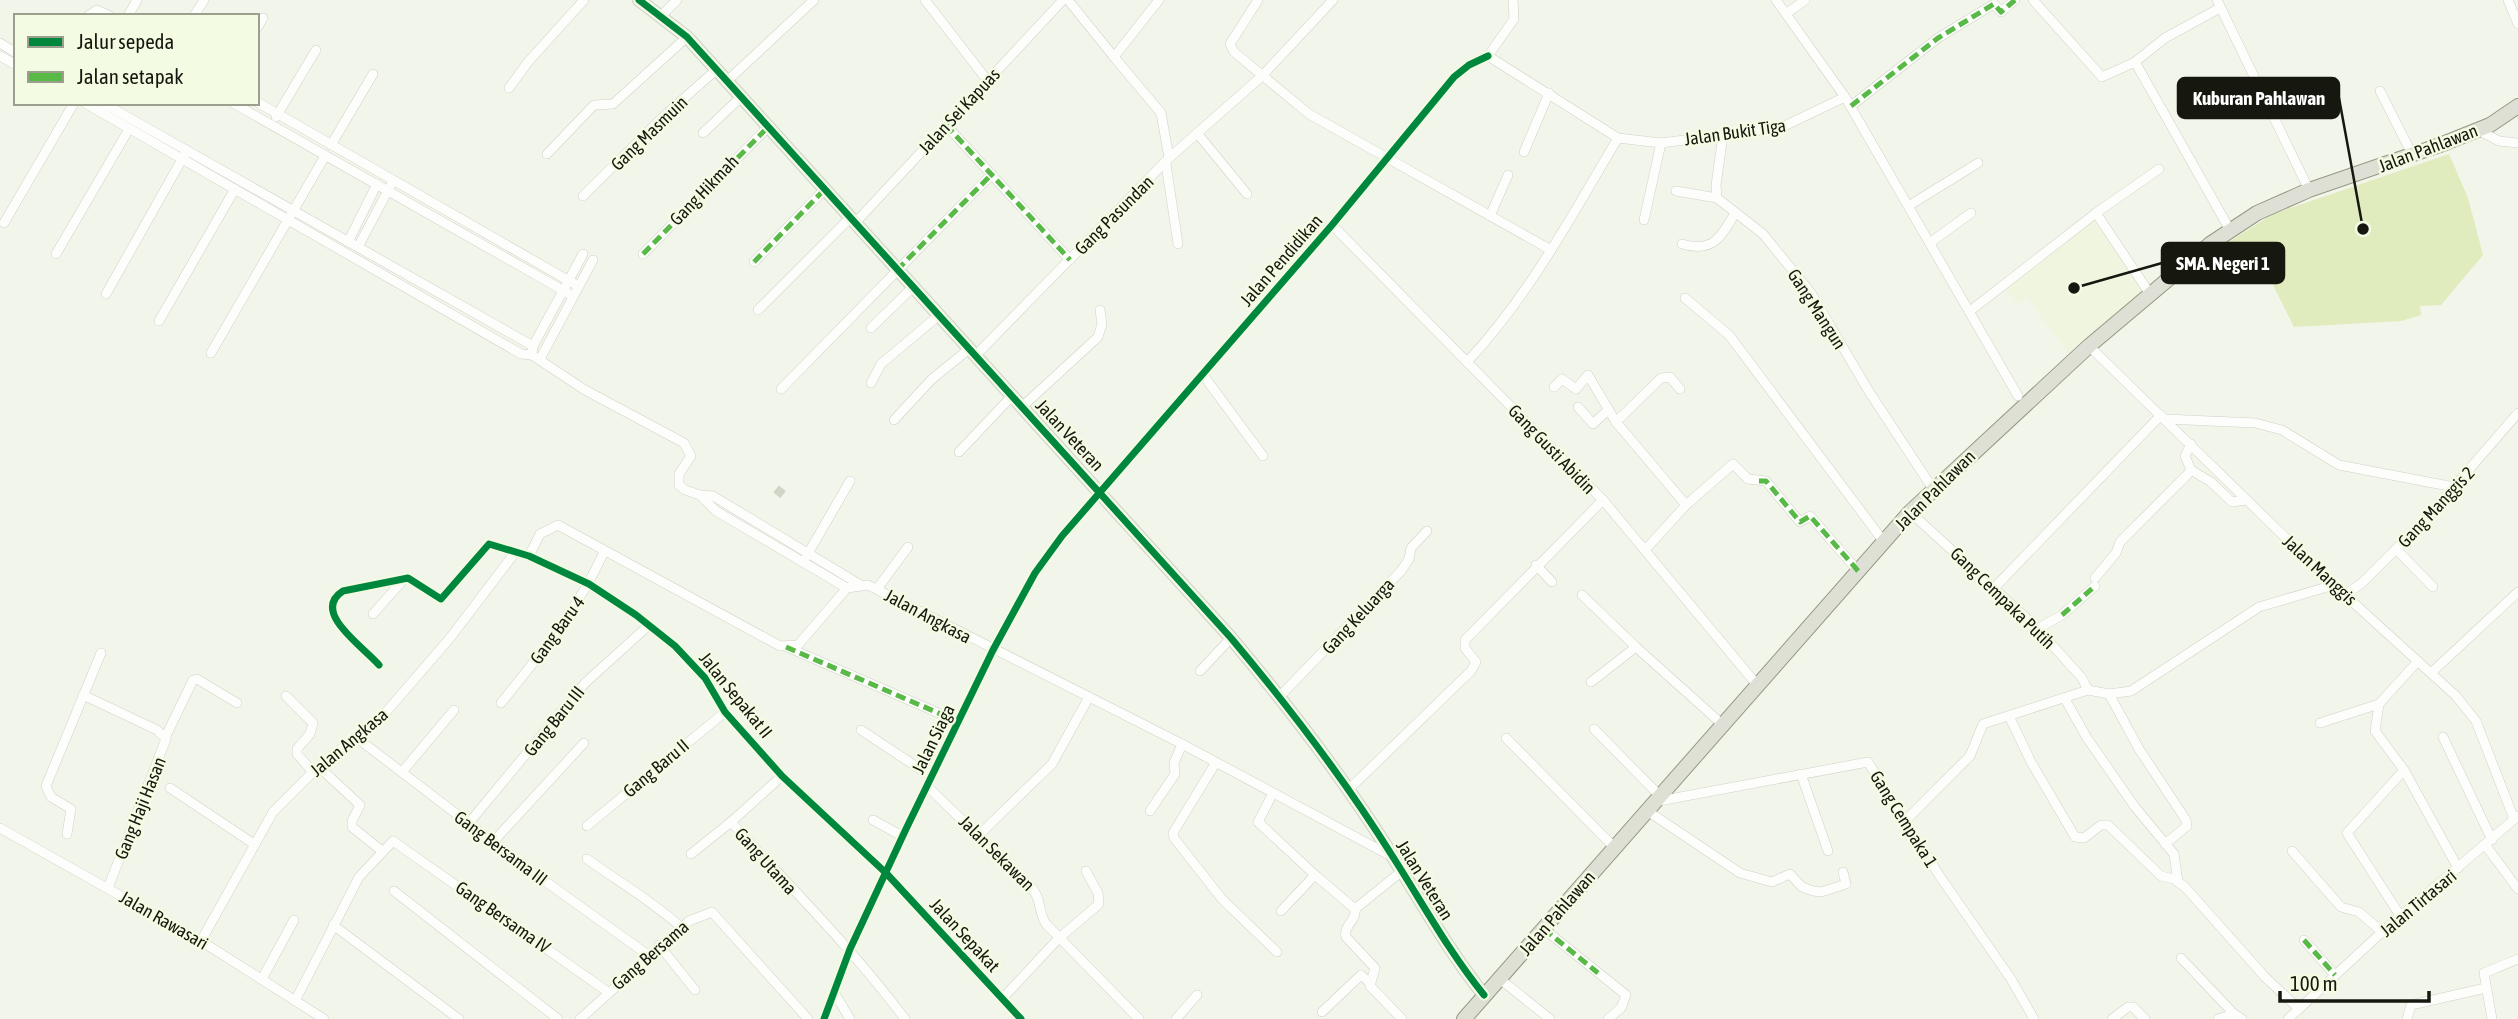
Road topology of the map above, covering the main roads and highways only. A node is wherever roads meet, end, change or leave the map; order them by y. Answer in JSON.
{"nodes":[{"id":1,"x":2518,"y":106,"type":"edge"},
{"id":2,"x":1464,"y":1019,"type":"edge"}],
"edges":[{"from":1,"to":2,"type":"main road","name":"Jalan Pahlawan"}]}
